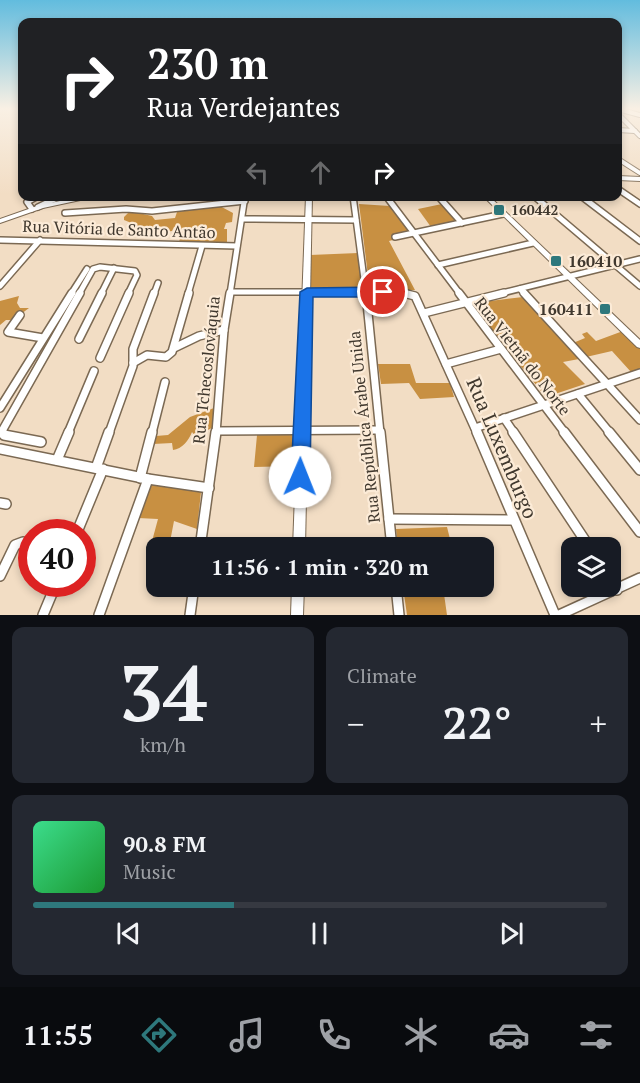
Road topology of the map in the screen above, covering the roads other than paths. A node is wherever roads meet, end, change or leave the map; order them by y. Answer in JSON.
{"nodes":[{"id":1,"x":622,"y":159,"type":"edge"},
{"id":2,"x":622,"y":162,"type":"edge"},
{"id":3,"x":627,"y":165,"type":"junction"},
{"id":4,"x":640,"y":173,"type":"edge"},
{"id":5,"x":622,"y":178,"type":"edge"},
{"id":6,"x":640,"y":179,"type":"edge"},
{"id":7,"x":622,"y":192,"type":"edge"},
{"id":8,"x":29,"y":201,"type":"edge"},
{"id":9,"x":51,"y":201,"type":"edge"},
{"id":10,"x":74,"y":201,"type":"joint"},
{"id":11,"x":228,"y":201,"type":"edge"},
{"id":12,"x":245,"y":201,"type":"edge"},
{"id":13,"x":309,"y":201,"type":"edge"},
{"id":14,"x":354,"y":201,"type":"edge"},
{"id":15,"x":390,"y":201,"type":"edge"},
{"id":16,"x":442,"y":201,"type":"edge"},
{"id":17,"x":491,"y":201,"type":"edge"},
{"id":18,"x":540,"y":201,"type":"edge"},
{"id":19,"x":588,"y":201,"type":"edge"},
{"id":20,"x":640,"y":204,"type":"edge"},
{"id":21,"x":34,"y":209,"type":"junction"},
{"id":22,"x":75,"y":211,"type":"junction"},
{"id":23,"x":65,"y":213,"type":"dead end"},
{"id":24,"x":503,"y":214,"type":"junction"},
{"id":25,"x":242,"y":219,"type":"junction"},
{"id":26,"x":308,"y":219,"type":"junction"},
{"id":27,"x":356,"y":220,"type":"junction"},
{"id":28,"x":0,"y":221,"type":"edge"},
{"id":29,"x":462,"y":223,"type":"junction"},
{"id":30,"x":414,"y":233,"type":"junction"},
{"id":31,"x":395,"y":237,"type":"dead end"},
{"id":32,"x":0,"y":240,"type":"edge"},
{"id":33,"x":40,"y":240,"type":"junction"},
{"id":34,"x":640,"y":241,"type":"edge"},
{"id":35,"x":533,"y":243,"type":"junction"},
{"id":36,"x":202,"y":246,"type":"junction"},
{"id":37,"x":237,"y":246,"type":"junction"},
{"id":38,"x":640,"y":259,"type":"edge"},
{"id":39,"x":438,"y":265,"type":"junction"},
{"id":40,"x":616,"y":266,"type":"junction"},
{"id":41,"x":114,"y":268,"type":"junction"},
{"id":42,"x":87,"y":269,"type":"dead end"},
{"id":43,"x":568,"y":277,"type":"junction"},
{"id":44,"x":158,"y":283,"type":"dead end"},
{"id":45,"x":0,"y":286,"type":"edge"},
{"id":46,"x":640,"y":286,"type":"edge"},
{"id":47,"x":520,"y":289,"type":"junction"},
{"id":48,"x":230,"y":292,"type":"junction"},
{"id":49,"x":307,"y":292,"type":"junction"},
{"id":50,"x":366,"y":292,"type":"junction"},
{"id":51,"x":466,"y":304,"type":"junction"},
{"id":52,"x":424,"y":314,"type":"junction"},
{"id":53,"x":20,"y":315,"type":"dead end"},
{"id":54,"x":224,"y":330,"type":"junction"},
{"id":55,"x":43,"y":338,"type":"junction"},
{"id":56,"x":79,"y":339,"type":"dead end"},
{"id":57,"x":640,"y":345,"type":"edge"},
{"id":58,"x":174,"y":348,"type":"junction"},
{"id":59,"x":501,"y":348,"type":"junction"},
{"id":60,"x":100,"y":358,"type":"dead end"},
{"id":61,"x":133,"y":363,"type":"junction"},
{"id":62,"x":446,"y":364,"type":"junction"},
{"id":63,"x":94,"y":371,"type":"dead end"},
{"id":64,"x":640,"y":374,"type":"edge"},
{"id":65,"x":165,"y":382,"type":"dead end"},
{"id":66,"x":606,"y":384,"type":"junction"},
{"id":67,"x":578,"y":394,"type":"junction"},
{"id":68,"x":543,"y":404,"type":"junction"},
{"id":69,"x":0,"y":407,"type":"edge"},
{"id":70,"x":504,"y":418,"type":"junction"},
{"id":71,"x":640,"y":420,"type":"edge"},
{"id":72,"x":475,"y":428,"type":"junction"},
{"id":73,"x":380,"y":430,"type":"junction"},
{"id":74,"x":216,"y":431,"type":"junction"},
{"id":75,"x":302,"y":431,"type":"junction"},
{"id":76,"x":18,"y":438,"type":"junction"},
{"id":77,"x":41,"y":442,"type":"dead end"},
{"id":78,"x":4,"y":450,"type":"edge"},
{"id":79,"x":57,"y":460,"type":"junction"},
{"id":80,"x":99,"y":469,"type":"junction"},
{"id":81,"x":640,"y":470,"type":"edge"},
{"id":82,"x":144,"y":478,"type":"junction"},
{"id":83,"x":208,"y":488,"type":"junction"},
{"id":84,"x":82,"y":519,"type":"edge"},
{"id":85,"x":388,"y":519,"type":"junction"},
{"id":86,"x":513,"y":520,"type":"junction"},
{"id":87,"x":640,"y":532,"type":"edge"},
{"id":88,"x":201,"y":537,"type":"edge"},
{"id":89,"x":299,"y":537,"type":"edge"},
{"id":90,"x":390,"y":537,"type":"edge"},
{"id":91,"x":583,"y":537,"type":"edge"},
{"id":92,"x":18,"y":544,"type":"edge"},
{"id":93,"x":0,"y":576,"type":"edge"},
{"id":94,"x":640,"y":578,"type":"edge"},
{"id":95,"x":621,"y":588,"type":"edge"},
{"id":96,"x":51,"y":597,"type":"edge"},
{"id":97,"x":192,"y":597,"type":"edge"},
{"id":98,"x":298,"y":597,"type":"edge"},
{"id":99,"x":397,"y":597,"type":"edge"},
{"id":100,"x":600,"y":597,"type":"edge"},
{"id":101,"x":43,"y":615,"type":"edge"},
{"id":102,"x":99,"y":615,"type":"edge"},
{"id":103,"x":190,"y":615,"type":"edge"},
{"id":104,"x":297,"y":615,"type":"edge"},
{"id":105,"x":399,"y":615,"type":"edge"},
{"id":106,"x":557,"y":615,"type":"edge"}],
"edges":[{"from":1,"to":3,"type":"street"},
{"from":2,"to":3,"type":"street"},
{"from":3,"to":4,"type":"street"},
{"from":5,"to":6,"type":"street"},
{"from":7,"to":20,"type":"street"},
{"from":8,"to":21,"type":"street"},
{"from":9,"to":21,"type":"street"},
{"from":10,"to":21,"type":"street"},
{"from":10,"to":22,"type":"street"},
{"from":11,"to":22,"type":"street"},
{"from":12,"to":25,"type":"street","name":"Rua Tchecoslováquia"},
{"from":13,"to":26,"type":"street"},
{"from":14,"to":27,"type":"street","name":"Rua República Árabe Unida"},
{"from":15,"to":30,"type":"street","name":"Rua Vietnã do Norte"},
{"from":16,"to":29,"type":"street"},
{"from":17,"to":24,"type":"street"},
{"from":18,"to":40,"type":"street"},
{"from":19,"to":34,"type":"street"},
{"from":21,"to":28,"type":"street"},
{"from":22,"to":23,"type":"street"},
{"from":24,"to":29,"type":"street"},
{"from":24,"to":35,"type":"street"},
{"from":25,"to":26,"type":"street"},
{"from":25,"to":37,"type":"street","name":"Rua Tchecoslováquia"},
{"from":26,"to":27,"type":"street"},
{"from":26,"to":49,"type":"street"},
{"from":27,"to":50,"type":"street","name":"Rua República Árabe Unida"},
{"from":29,"to":30,"type":"street"},
{"from":30,"to":31,"type":"street"},
{"from":30,"to":39,"type":"street","name":"Rua Vietnã do Norte"},
{"from":32,"to":33,"type":"street","name":"Rua Vitória de Santo Antão"},
{"from":33,"to":36,"type":"street","name":"Rua Vitória de Santo Antão"},
{"from":33,"to":45,"type":"street"},
{"from":35,"to":39,"type":"street"},
{"from":35,"to":43,"type":"street"},
{"from":36,"to":37,"type":"street","name":"Rua Vitória de Santo Antão"},
{"from":36,"to":58,"type":"street"},
{"from":37,"to":48,"type":"street","name":"Rua Tchecoslováquia"},
{"from":38,"to":40,"type":"street"},
{"from":39,"to":51,"type":"street","name":"Rua Vietnã do Norte"},
{"from":40,"to":43,"type":"street"},
{"from":40,"to":46,"type":"street"},
{"from":41,"to":56,"type":"street"},
{"from":41,"to":60,"type":"street"},
{"from":41,"to":76,"type":"street"},
{"from":42,"to":55,"type":"street"},
{"from":43,"to":47,"type":"street"},
{"from":43,"to":57,"type":"street"},
{"from":44,"to":61,"type":"street"},
{"from":47,"to":51,"type":"street"},
{"from":47,"to":66,"type":"street"},
{"from":48,"to":49,"type":"street"},
{"from":48,"to":54,"type":"street","name":"Rua Tchecoslováquia"},
{"from":49,"to":50,"type":"street"},
{"from":49,"to":75,"type":"street"},
{"from":50,"to":52,"type":"street","name":"Rua Luxemburgo"},
{"from":50,"to":73,"type":"street","name":"Rua República Árabe Unida"},
{"from":51,"to":52,"type":"street"},
{"from":51,"to":59,"type":"street","name":"Rua Vietnã do Norte"},
{"from":52,"to":62,"type":"street","name":"Rua Luxemburgo"},
{"from":53,"to":55,"type":"street"},
{"from":54,"to":58,"type":"street"},
{"from":54,"to":74,"type":"street","name":"Rua Tchecoslováquia"},
{"from":55,"to":69,"type":"street"},
{"from":58,"to":61,"type":"street"},
{"from":59,"to":62,"type":"street"},
{"from":59,"to":68,"type":"street","name":"Rua Vietnã do Norte"},
{"from":61,"to":80,"type":"street"},
{"from":62,"to":72,"type":"street","name":"Rua Luxemburgo"},
{"from":63,"to":79,"type":"street"},
{"from":64,"to":66,"type":"street"},
{"from":65,"to":82,"type":"street"},
{"from":66,"to":67,"type":"street"},
{"from":66,"to":71,"type":"street"},
{"from":67,"to":68,"type":"street"},
{"from":67,"to":81,"type":"street"},
{"from":68,"to":70,"type":"street"},
{"from":68,"to":87,"type":"street","name":"Rua Vietnã do Norte"},
{"from":70,"to":72,"type":"street"},
{"from":70,"to":91,"type":"street"},
{"from":72,"to":86,"type":"street","name":"Rua Luxemburgo"},
{"from":73,"to":75,"type":"street"},
{"from":73,"to":85,"type":"street","name":"Rua República Árabe Unida"},
{"from":74,"to":75,"type":"street"},
{"from":74,"to":83,"type":"street","name":"Rua Tchecoslováquia"},
{"from":75,"to":89,"type":"street"},
{"from":76,"to":77,"type":"street"},
{"from":76,"to":78,"type":"street"},
{"from":78,"to":79,"type":"street"},
{"from":79,"to":80,"type":"street"},
{"from":80,"to":82,"type":"street"},
{"from":80,"to":84,"type":"street"},
{"from":82,"to":83,"type":"street"},
{"from":82,"to":102,"type":"street"},
{"from":83,"to":88,"type":"street","name":"Rua Tchecoslováquia"},
{"from":85,"to":86,"type":"street"},
{"from":85,"to":90,"type":"street","name":"Rua República Árabe Unida"},
{"from":86,"to":106,"type":"street","name":"Rua Luxemburgo"},
{"from":92,"to":93,"type":"street"},
{"from":94,"to":95,"type":"street"},
{"from":96,"to":101,"type":"street"},
{"from":97,"to":103,"type":"street"},
{"from":98,"to":104,"type":"street"},
{"from":99,"to":105,"type":"street"},
{"from":100,"to":106,"type":"street"}]}
